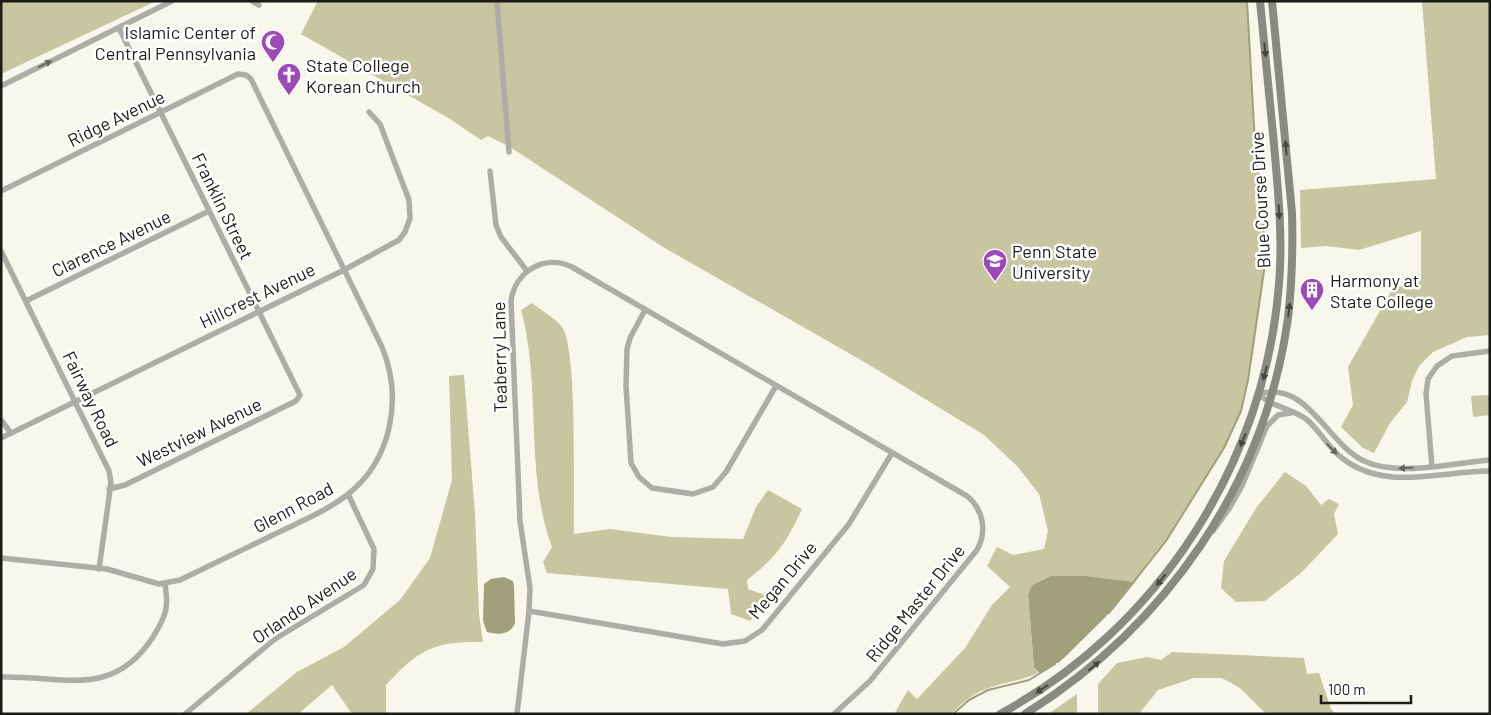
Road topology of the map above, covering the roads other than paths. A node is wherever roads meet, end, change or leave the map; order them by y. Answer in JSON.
{"nodes":[{"id":1,"x":172,"y":1,"type":"edge"},
{"id":2,"x":252,"y":1,"type":"edge"},
{"id":3,"x":497,"y":1,"type":"edge"},
{"id":4,"x":1260,"y":1,"type":"edge"},
{"id":5,"x":1272,"y":1,"type":"edge"},
{"id":6,"x":259,"y":5,"type":"dead end"},
{"id":7,"x":119,"y":28,"type":"junction"},
{"id":8,"x":244,"y":74,"type":"joint"},
{"id":9,"x":1,"y":86,"type":"edge"},
{"id":10,"x":368,"y":112,"type":"dead end"},
{"id":11,"x":160,"y":113,"type":"junction"},
{"id":12,"x":509,"y":152,"type":"dead end"},
{"id":13,"x":490,"y":171,"type":"dead end"},
{"id":14,"x":1,"y":191,"type":"edge"},
{"id":15,"x":209,"y":211,"type":"junction"},
{"id":16,"x":1,"y":251,"type":"edge"},
{"id":17,"x":344,"y":270,"type":"junction"},
{"id":18,"x":527,"y":271,"type":"junction"},
{"id":19,"x":26,"y":301,"type":"junction"},
{"id":20,"x":645,"y":310,"type":"junction"},
{"id":21,"x":259,"y":311,"type":"junction"},
{"id":22,"x":1490,"y":351,"type":"edge"},
{"id":23,"x":776,"y":386,"type":"junction"},
{"id":24,"x":1272,"y":392,"type":"junction"},
{"id":25,"x":1259,"y":394,"type":"junction"},
{"id":26,"x":300,"y":397,"type":"joint"},
{"id":27,"x":75,"y":401,"type":"junction"},
{"id":28,"x":1269,"y":402,"type":"junction"},
{"id":29,"x":1298,"y":414,"type":"junction"},
{"id":30,"x":1,"y":420,"type":"edge"},
{"id":31,"x":11,"y":433,"type":"junction"},
{"id":32,"x":1,"y":438,"type":"edge"},
{"id":33,"x":892,"y":453,"type":"junction"},
{"id":34,"x":1490,"y":460,"type":"edge"},
{"id":35,"x":1432,"y":466,"type":"junction"},
{"id":36,"x":1490,"y":471,"type":"edge"},
{"id":37,"x":1433,"y":475,"type":"junction"},
{"id":38,"x":109,"y":489,"type":"junction"},
{"id":39,"x":348,"y":494,"type":"junction"},
{"id":40,"x":1202,"y":545,"type":"junction"},
{"id":41,"x":1,"y":558,"type":"edge"},
{"id":42,"x":99,"y":569,"type":"junction"},
{"id":43,"x":166,"y":584,"type":"junction"},
{"id":44,"x":530,"y":611,"type":"junction"},
{"id":45,"x":1,"y":677,"type":"edge"},
{"id":46,"x":185,"y":714,"type":"edge"},
{"id":47,"x":517,"y":714,"type":"edge"},
{"id":48,"x":834,"y":714,"type":"edge"},
{"id":49,"x":1000,"y":714,"type":"edge"},
{"id":50,"x":1025,"y":714,"type":"edge"}],
"edges":[{"from":1,"to":7,"type":"street"},
{"from":2,"to":6,"type":"street"},
{"from":3,"to":12,"type":"street"},
{"from":4,"to":25,"type":"main road","name":"Blue Course Drive","one_way":true},
{"from":24,"to":5,"type":"main road","name":"Blue Course Drive","one_way":true},
{"from":9,"to":7,"type":"street","one_way":true},
{"from":7,"to":11,"type":"street","name":"Franklin Street"},
{"from":8,"to":11,"type":"street","name":"Ridge Avenue"},
{"from":8,"to":17,"type":"street","name":"Glenn Road"},
{"from":10,"to":17,"type":"street","name":"Hillcrest Avenue"},
{"from":11,"to":14,"type":"street","name":"Ridge Avenue"},
{"from":11,"to":15,"type":"street","name":"Franklin Street"},
{"from":13,"to":18,"type":"street"},
{"from":15,"to":19,"type":"street","name":"Clarence Avenue"},
{"from":15,"to":21,"type":"street","name":"Franklin Street"},
{"from":16,"to":19,"type":"street","name":"Fairway Road"},
{"from":17,"to":21,"type":"street","name":"Hillcrest Avenue"},
{"from":17,"to":39,"type":"street","name":"Glenn Road"},
{"from":18,"to":20,"type":"street"},
{"from":18,"to":44,"type":"street","name":"Teaberry Lane"},
{"from":19,"to":27,"type":"street","name":"Fairway Road"},
{"from":20,"to":23,"type":"street"},
{"from":20,"to":23,"type":"street"},
{"from":21,"to":26,"type":"street","name":"Franklin Street"},
{"from":21,"to":27,"type":"street","name":"Hillcrest Avenue"},
{"from":22,"to":35,"type":"street"},
{"from":23,"to":33,"type":"street"},
{"from":24,"to":25,"type":"street"},
{"from":24,"to":28,"type":"main road","name":"Blue Course Drive"},
{"from":35,"to":24,"type":"street","one_way":true},
{"from":25,"to":28,"type":"street"},
{"from":25,"to":49,"type":"main road","name":"Blue Course Drive","one_way":true},
{"from":26,"to":38,"type":"street","name":"Westview Avenue"},
{"from":27,"to":31,"type":"street","name":"Hillcrest Avenue"},
{"from":27,"to":38,"type":"street","name":"Fairway Road"},
{"from":28,"to":29,"type":"street"},
{"from":28,"to":40,"type":"main road","name":"Blue Course Drive"},
{"from":29,"to":37,"type":"street","one_way":true},
{"from":29,"to":40,"type":"street"},
{"from":30,"to":31,"type":"street"},
{"from":31,"to":32,"type":"street","name":"Hillcrest Avenue"},
{"from":33,"to":44,"type":"street","name":"Megan Drive"},
{"from":33,"to":48,"type":"street","name":"Ridge Master Drive"},
{"from":34,"to":35,"type":"street"},
{"from":35,"to":37,"type":"street"},
{"from":36,"to":37,"type":"street"},
{"from":38,"to":42,"type":"street","name":"Fairway Road"},
{"from":39,"to":43,"type":"street","name":"Glenn Road"},
{"from":39,"to":46,"type":"street","name":"Orlando Avenue"},
{"from":50,"to":40,"type":"main road","name":"Blue Course Drive","one_way":true},
{"from":41,"to":42,"type":"street"},
{"from":42,"to":43,"type":"street"},
{"from":43,"to":45,"type":"street"},
{"from":44,"to":47,"type":"street","name":"Teaberry Lane"}]}
